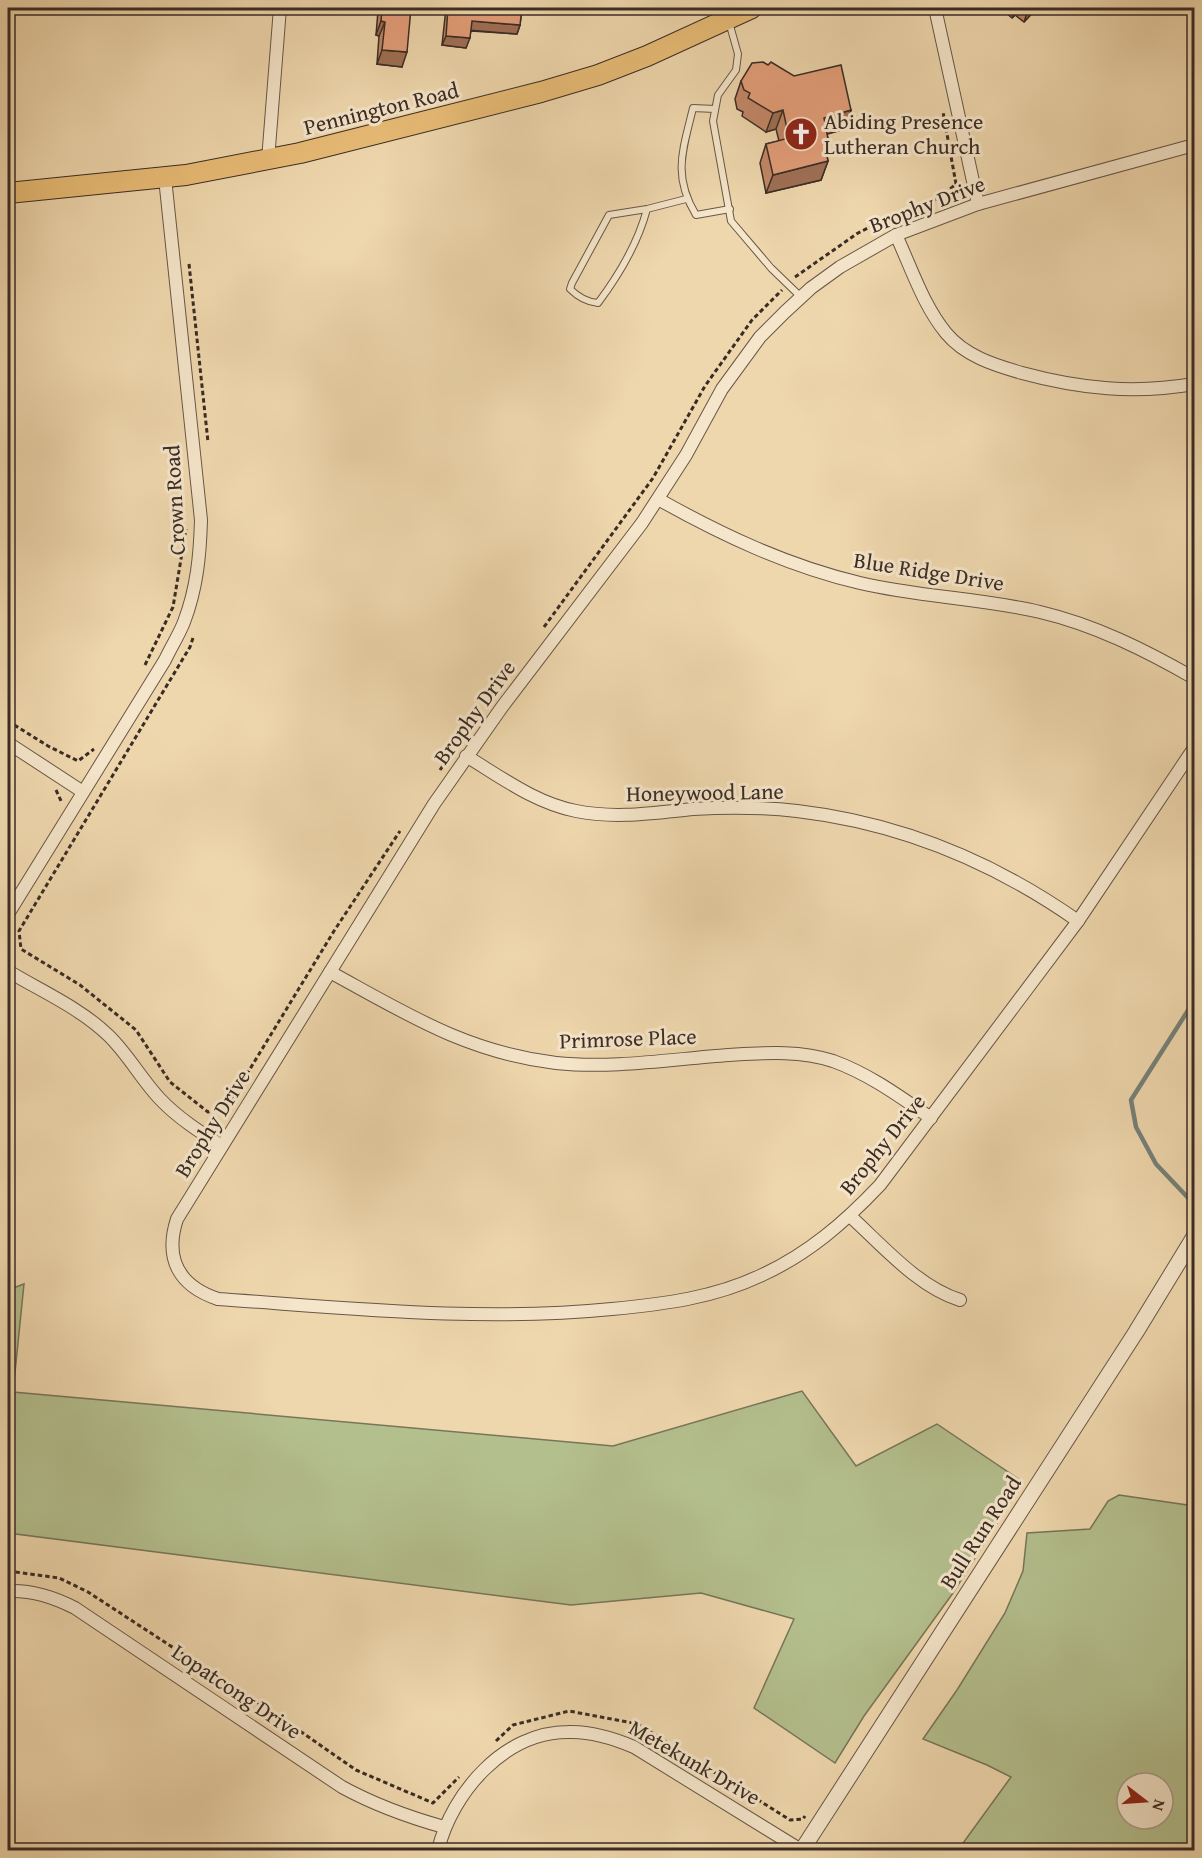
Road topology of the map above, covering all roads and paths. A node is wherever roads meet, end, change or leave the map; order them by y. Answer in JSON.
{"nodes":[{"id":1,"x":280,"y":8,"type":"edge"},
{"id":2,"x":752,"y":8,"type":"edge"},
{"id":3,"x":935,"y":8,"type":"edge"},
{"id":4,"x":728,"y":18,"type":"junction"},
{"id":5,"x":941,"y":104,"type":"dead end"},
{"id":6,"x":715,"y":109,"type":"junction"},
{"id":7,"x":1194,"y":145,"type":"edge"},
{"id":8,"x":268,"y":160,"type":"junction"},
{"id":9,"x":165,"y":178,"type":"junction"},
{"id":10,"x":8,"y":193,"type":"edge"},
{"id":11,"x":686,"y":199,"type":"junction"},
{"id":12,"x":978,"y":204,"type":"junction"},
{"id":13,"x":647,"y":209,"type":"junction"},
{"id":14,"x":730,"y":209,"type":"junction"},
{"id":15,"x":896,"y":235,"type":"junction"},
{"id":16,"x":188,"y":255,"type":"dead end"},
{"id":17,"x":788,"y":284,"type":"junction"},
{"id":18,"x":801,"y":297,"type":"junction"},
{"id":19,"x":1194,"y":384,"type":"edge"},
{"id":20,"x":208,"y":444,"type":"dead end"},
{"id":21,"x":658,"y":499,"type":"junction"},
{"id":22,"x":187,"y":520,"type":"dead end"},
{"id":23,"x":540,"y":633,"type":"dead end"},
{"id":24,"x":193,"y":636,"type":"dead end"},
{"id":25,"x":145,"y":665,"type":"dead end"},
{"id":26,"x":1194,"y":678,"type":"edge"},
{"id":27,"x":477,"y":717,"type":"dead end"},
{"id":28,"x":8,"y":721,"type":"edge"},
{"id":29,"x":8,"y":743,"type":"edge"},
{"id":30,"x":101,"y":744,"type":"dead end"},
{"id":31,"x":1194,"y":748,"type":"edge"},
{"id":32,"x":466,"y":756,"type":"junction"},
{"id":33,"x":437,"y":774,"type":"dead end"},
{"id":34,"x":83,"y":792,"type":"junction"},
{"id":35,"x":405,"y":823,"type":"dead end"},
{"id":36,"x":8,"y":914,"type":"edge"},
{"id":37,"x":1078,"y":921,"type":"junction"},
{"id":38,"x":8,"y":971,"type":"edge"},
{"id":39,"x":330,"y":972,"type":"junction"},
{"id":40,"x":931,"y":1118,"type":"junction"},
{"id":41,"x":222,"y":1146,"type":"junction"},
{"id":42,"x":850,"y":1216,"type":"junction"},
{"id":43,"x":1194,"y":1237,"type":"edge"},
{"id":44,"x":960,"y":1300,"type":"dead end"},
{"id":45,"x":8,"y":1571,"type":"edge"},
{"id":46,"x":8,"y":1591,"type":"edge"},
{"id":47,"x":496,"y":1741,"type":"dead end"},
{"id":48,"x":463,"y":1773,"type":"dead end"},
{"id":49,"x":809,"y":1811,"type":"dead end"},
{"id":50,"x":444,"y":1827,"type":"junction"},
{"id":51,"x":438,"y":1851,"type":"edge"},
{"id":52,"x":802,"y":1851,"type":"edge"}],
"edges":[{"from":1,"to":8,"type":"street"},
{"from":2,"to":4,"type":"main road","name":"Pennington Road"},
{"from":3,"to":12,"type":"street"},
{"from":4,"to":6,"type":"lane"},
{"from":4,"to":8,"type":"main road","name":"Pennington Road"},
{"from":5,"to":17,"type":"path"},
{"from":6,"to":11,"type":"lane"},
{"from":6,"to":14,"type":"lane"},
{"from":7,"to":12,"type":"street","name":"Brophy Drive"},
{"from":8,"to":9,"type":"main road","name":"Pennington Road"},
{"from":9,"to":10,"type":"main road","name":"Pennington Road"},
{"from":9,"to":34,"type":"street","name":"Crown Road"},
{"from":11,"to":13,"type":"lane"},
{"from":11,"to":14,"type":"lane"},
{"from":12,"to":15,"type":"street","name":"Brophy Drive"},
{"from":13,"to":13,"type":"lane"},
{"from":14,"to":17,"type":"lane"},
{"from":15,"to":18,"type":"street","name":"Brophy Drive"},
{"from":15,"to":19,"type":"street"},
{"from":16,"to":20,"type":"path"},
{"from":17,"to":18,"type":"lane"},
{"from":17,"to":23,"type":"path"},
{"from":18,"to":21,"type":"street","name":"Brophy Drive"},
{"from":21,"to":26,"type":"street","name":"Blue Ridge Drive"},
{"from":21,"to":32,"type":"street","name":"Brophy Drive"},
{"from":22,"to":25,"type":"path"},
{"from":24,"to":35,"type":"path"},
{"from":27,"to":33,"type":"path"},
{"from":28,"to":30,"type":"path"},
{"from":29,"to":34,"type":"street"},
{"from":31,"to":37,"type":"street","name":"Brophy Drive"},
{"from":32,"to":37,"type":"street","name":"Honeywood Lane"},
{"from":32,"to":39,"type":"street","name":"Brophy Drive"},
{"from":34,"to":36,"type":"street","name":"Crown Road"},
{"from":37,"to":40,"type":"street","name":"Brophy Drive"},
{"from":38,"to":41,"type":"street"},
{"from":39,"to":40,"type":"street","name":"Primrose Place"},
{"from":39,"to":41,"type":"street","name":"Brophy Drive"},
{"from":40,"to":42,"type":"street","name":"Brophy Drive"},
{"from":41,"to":42,"type":"street","name":"Brophy Drive"},
{"from":42,"to":44,"type":"street"},
{"from":43,"to":52,"type":"street","name":"Bull Run Road"},
{"from":45,"to":48,"type":"path"},
{"from":46,"to":50,"type":"street","name":"Lopatcong Drive"},
{"from":47,"to":49,"type":"path"},
{"from":50,"to":51,"type":"street","name":"Metekunk Drive"},
{"from":50,"to":52,"type":"street","name":"Metekunk Drive"}]}
